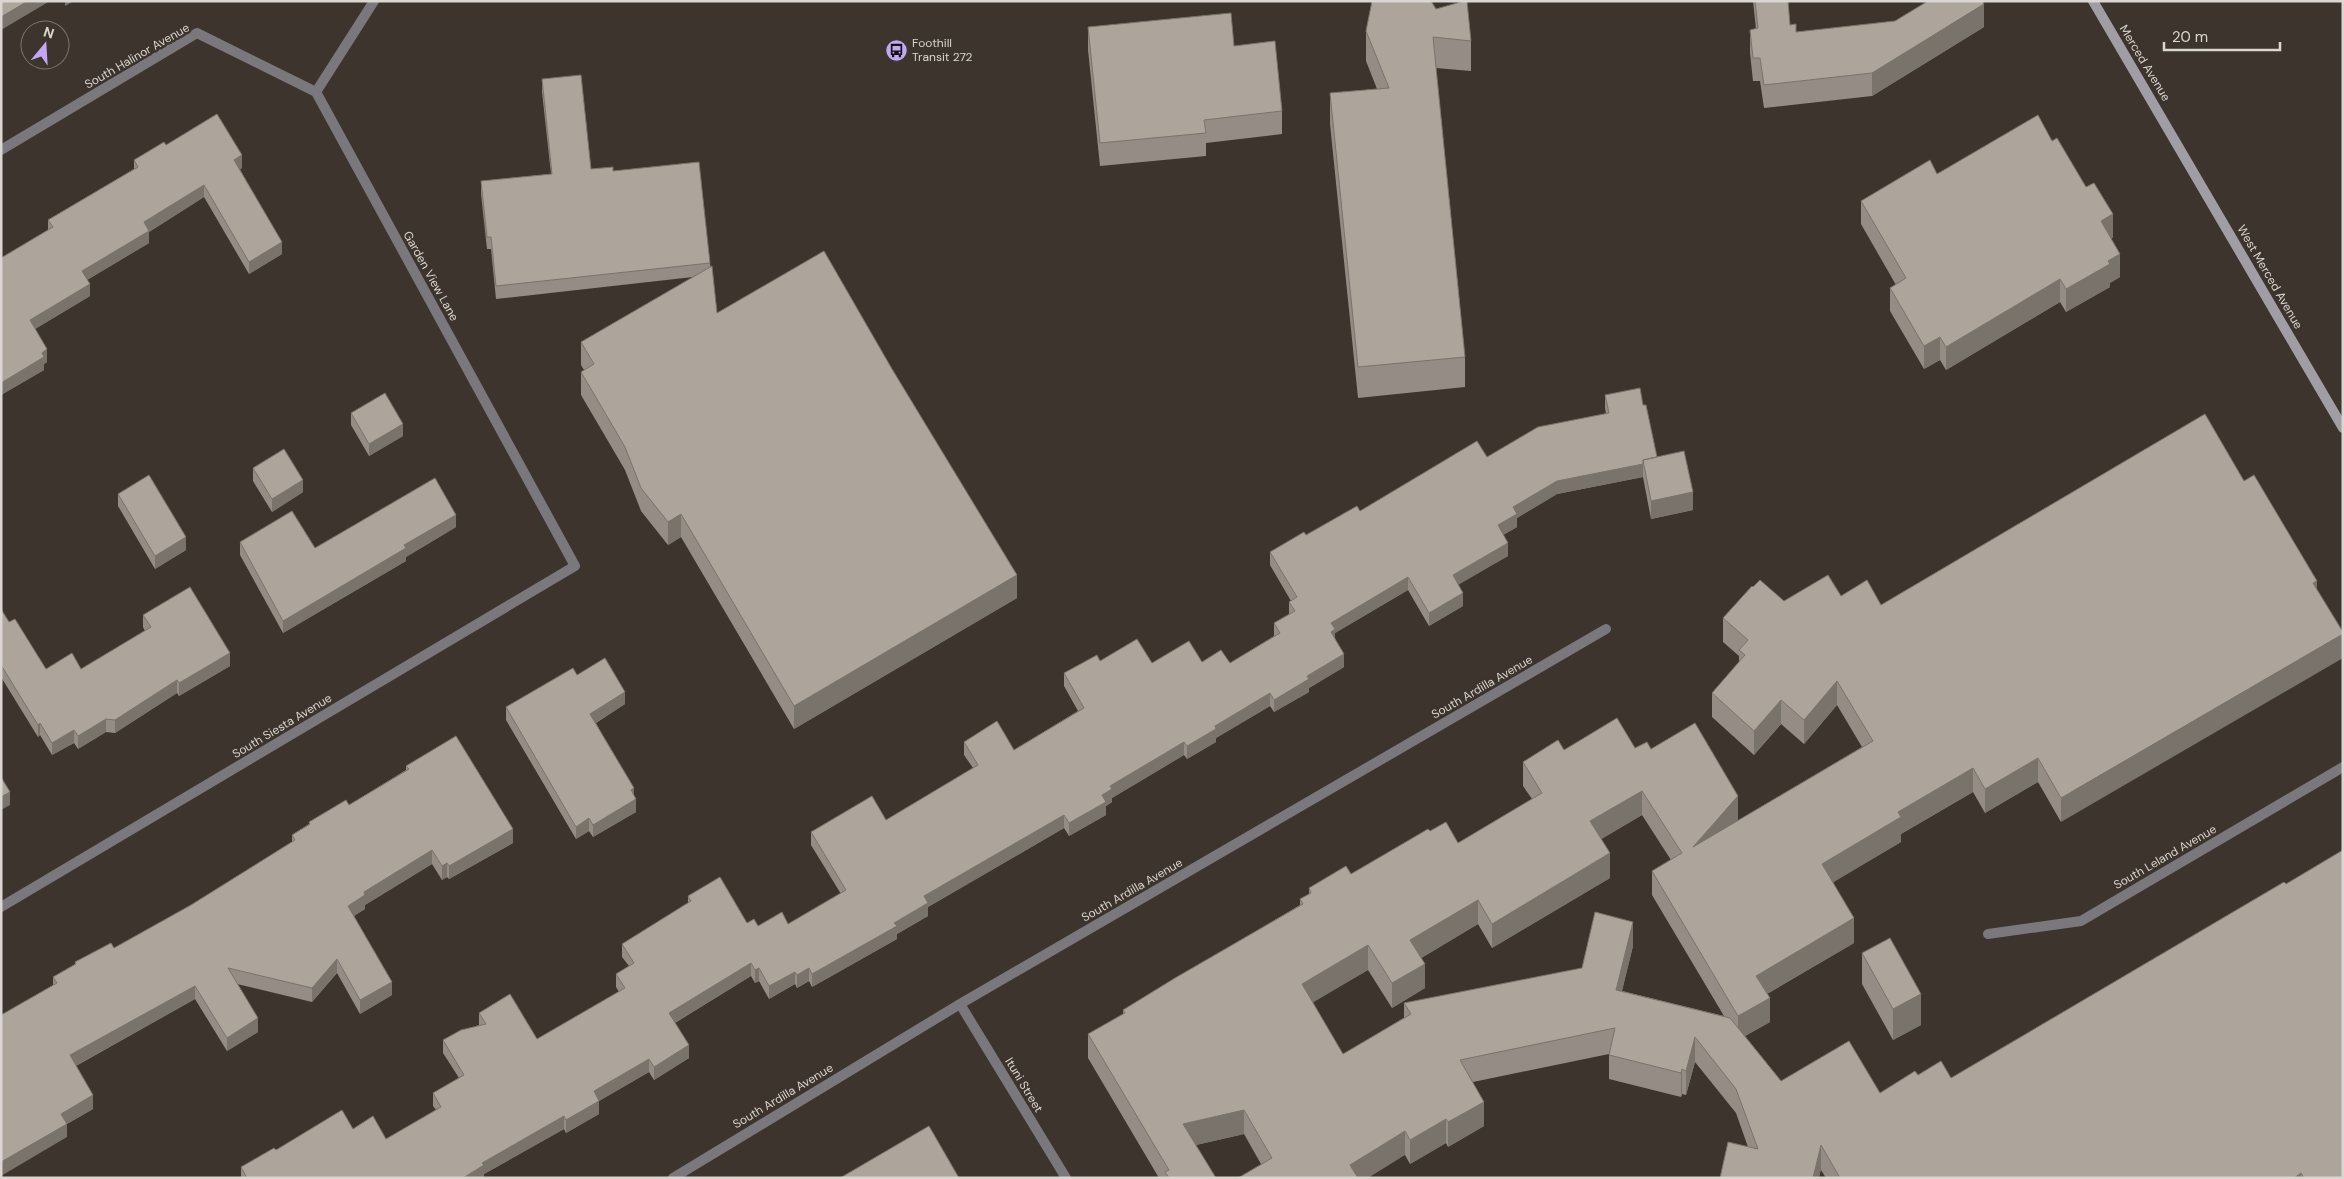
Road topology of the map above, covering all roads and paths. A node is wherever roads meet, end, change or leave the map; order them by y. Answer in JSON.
{"nodes":[{"id":1,"x":374,"y":1,"type":"edge"},
{"id":2,"x":2093,"y":1,"type":"edge"},
{"id":3,"x":316,"y":92,"type":"junction"},
{"id":4,"x":2175,"y":138,"type":"joint"},
{"id":5,"x":1,"y":150,"type":"edge"},
{"id":6,"x":2343,"y":428,"type":"edge"},
{"id":7,"x":575,"y":566,"type":"joint"},
{"id":8,"x":1606,"y":629,"type":"dead end"},
{"id":9,"x":2343,"y":767,"type":"edge"},
{"id":10,"x":1,"y":907,"type":"edge"},
{"id":11,"x":1988,"y":934,"type":"dead end"},
{"id":12,"x":960,"y":1004,"type":"junction"},
{"id":13,"x":673,"y":1178,"type":"edge"},
{"id":14,"x":1066,"y":1178,"type":"edge"}],
"edges":[{"from":1,"to":3,"type":"street"},
{"from":2,"to":4,"type":"street","name":"Merced Avenue"},
{"from":3,"to":5,"type":"street","name":"South Halinor Avenue"},
{"from":3,"to":7,"type":"street","name":"Garden View Lane"},
{"from":4,"to":6,"type":"street","name":"West Merced Avenue"},
{"from":7,"to":10,"type":"street","name":"South Siesta Avenue"},
{"from":8,"to":12,"type":"street","name":"South Ardilla Avenue"},
{"from":9,"to":11,"type":"street","name":"South Leland Avenue"},
{"from":12,"to":13,"type":"street","name":"South Ardilla Avenue"},
{"from":12,"to":14,"type":"street","name":"Ituni Street"}]}
